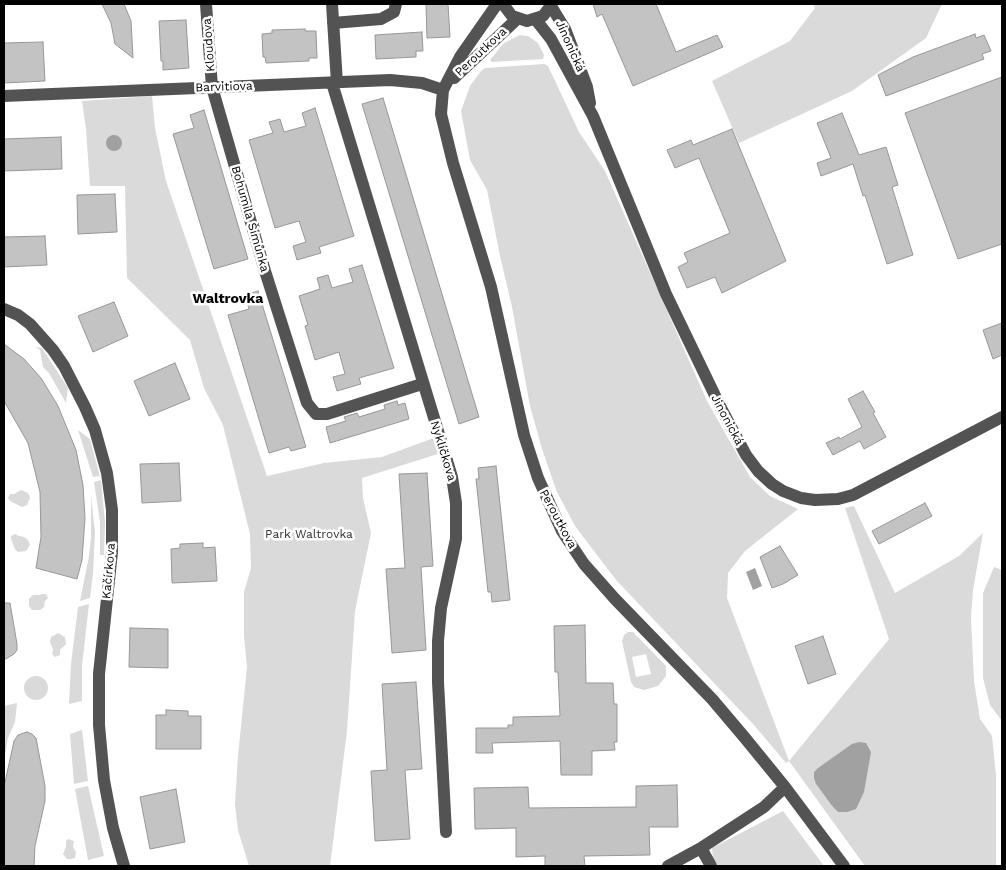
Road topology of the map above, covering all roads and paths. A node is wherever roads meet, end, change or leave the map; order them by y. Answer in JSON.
{"nodes":[{"id":1,"x":206,"y":4,"type":"edge"},
{"id":2,"x":332,"y":4,"type":"edge"},
{"id":3,"x":396,"y":4,"type":"edge"},
{"id":4,"x":497,"y":4,"type":"edge"},
{"id":5,"x":503,"y":4,"type":"edge"},
{"id":6,"x":552,"y":5,"type":"edge"},
{"id":7,"x":517,"y":19,"type":"junction"},
{"id":8,"x":536,"y":20,"type":"junction"},
{"id":9,"x":333,"y":23,"type":"junction"},
{"id":10,"x":334,"y":83,"type":"junction"},
{"id":11,"x":212,"y":87,"type":"junction"},
{"id":12,"x":444,"y":88,"type":"junction"},
{"id":13,"x":4,"y":96,"type":"edge"},
{"id":14,"x":593,"y":116,"type":"junction"},
{"id":15,"x":4,"y":309,"type":"edge"},
{"id":16,"x":422,"y":384,"type":"junction"},
{"id":17,"x":1002,"y":417,"type":"edge"},
{"id":18,"x":785,"y":788,"type":"junction"},
{"id":19,"x":446,"y":832,"type":"dead end"},
{"id":20,"x":701,"y":848,"type":"junction"},
{"id":21,"x":124,"y":866,"type":"edge"},
{"id":22,"x":668,"y":866,"type":"edge"},
{"id":23,"x":710,"y":866,"type":"edge"},
{"id":24,"x":844,"y":866,"type":"edge"}],
"edges":[{"from":1,"to":11,"type":"street","name":"Kloudova"},
{"from":2,"to":9,"type":"street"},
{"from":3,"to":9,"type":"street"},
{"from":4,"to":12,"type":"street","name":"Peroutkova"},
{"from":5,"to":7,"type":"street"},
{"from":6,"to":8,"type":"street"},
{"from":6,"to":14,"type":"street","name":"Jinonická"},
{"from":7,"to":8,"type":"street"},
{"from":7,"to":12,"type":"street","name":"Peroutkova"},
{"from":8,"to":14,"type":"street","name":"Jinonická"},
{"from":9,"to":10,"type":"street"},
{"from":10,"to":11,"type":"street","name":"Barvitiova"},
{"from":10,"to":12,"type":"street","name":"Barvitiova"},
{"from":10,"to":16,"type":"street","name":"Nyklíčkova"},
{"from":11,"to":13,"type":"street","name":"Barvitiova"},
{"from":11,"to":16,"type":"street","name":"Bohumila Šimůnka"},
{"from":12,"to":18,"type":"street","name":"Peroutkova"},
{"from":14,"to":17,"type":"street","name":"Jinonická"},
{"from":15,"to":21,"type":"street","name":"Kačírkova"},
{"from":16,"to":19,"type":"street","name":"Nyklíčkova"},
{"from":18,"to":20,"type":"street"},
{"from":18,"to":24,"type":"street","name":"Peroutkova"},
{"from":20,"to":22,"type":"street"},
{"from":20,"to":23,"type":"street"}]}
